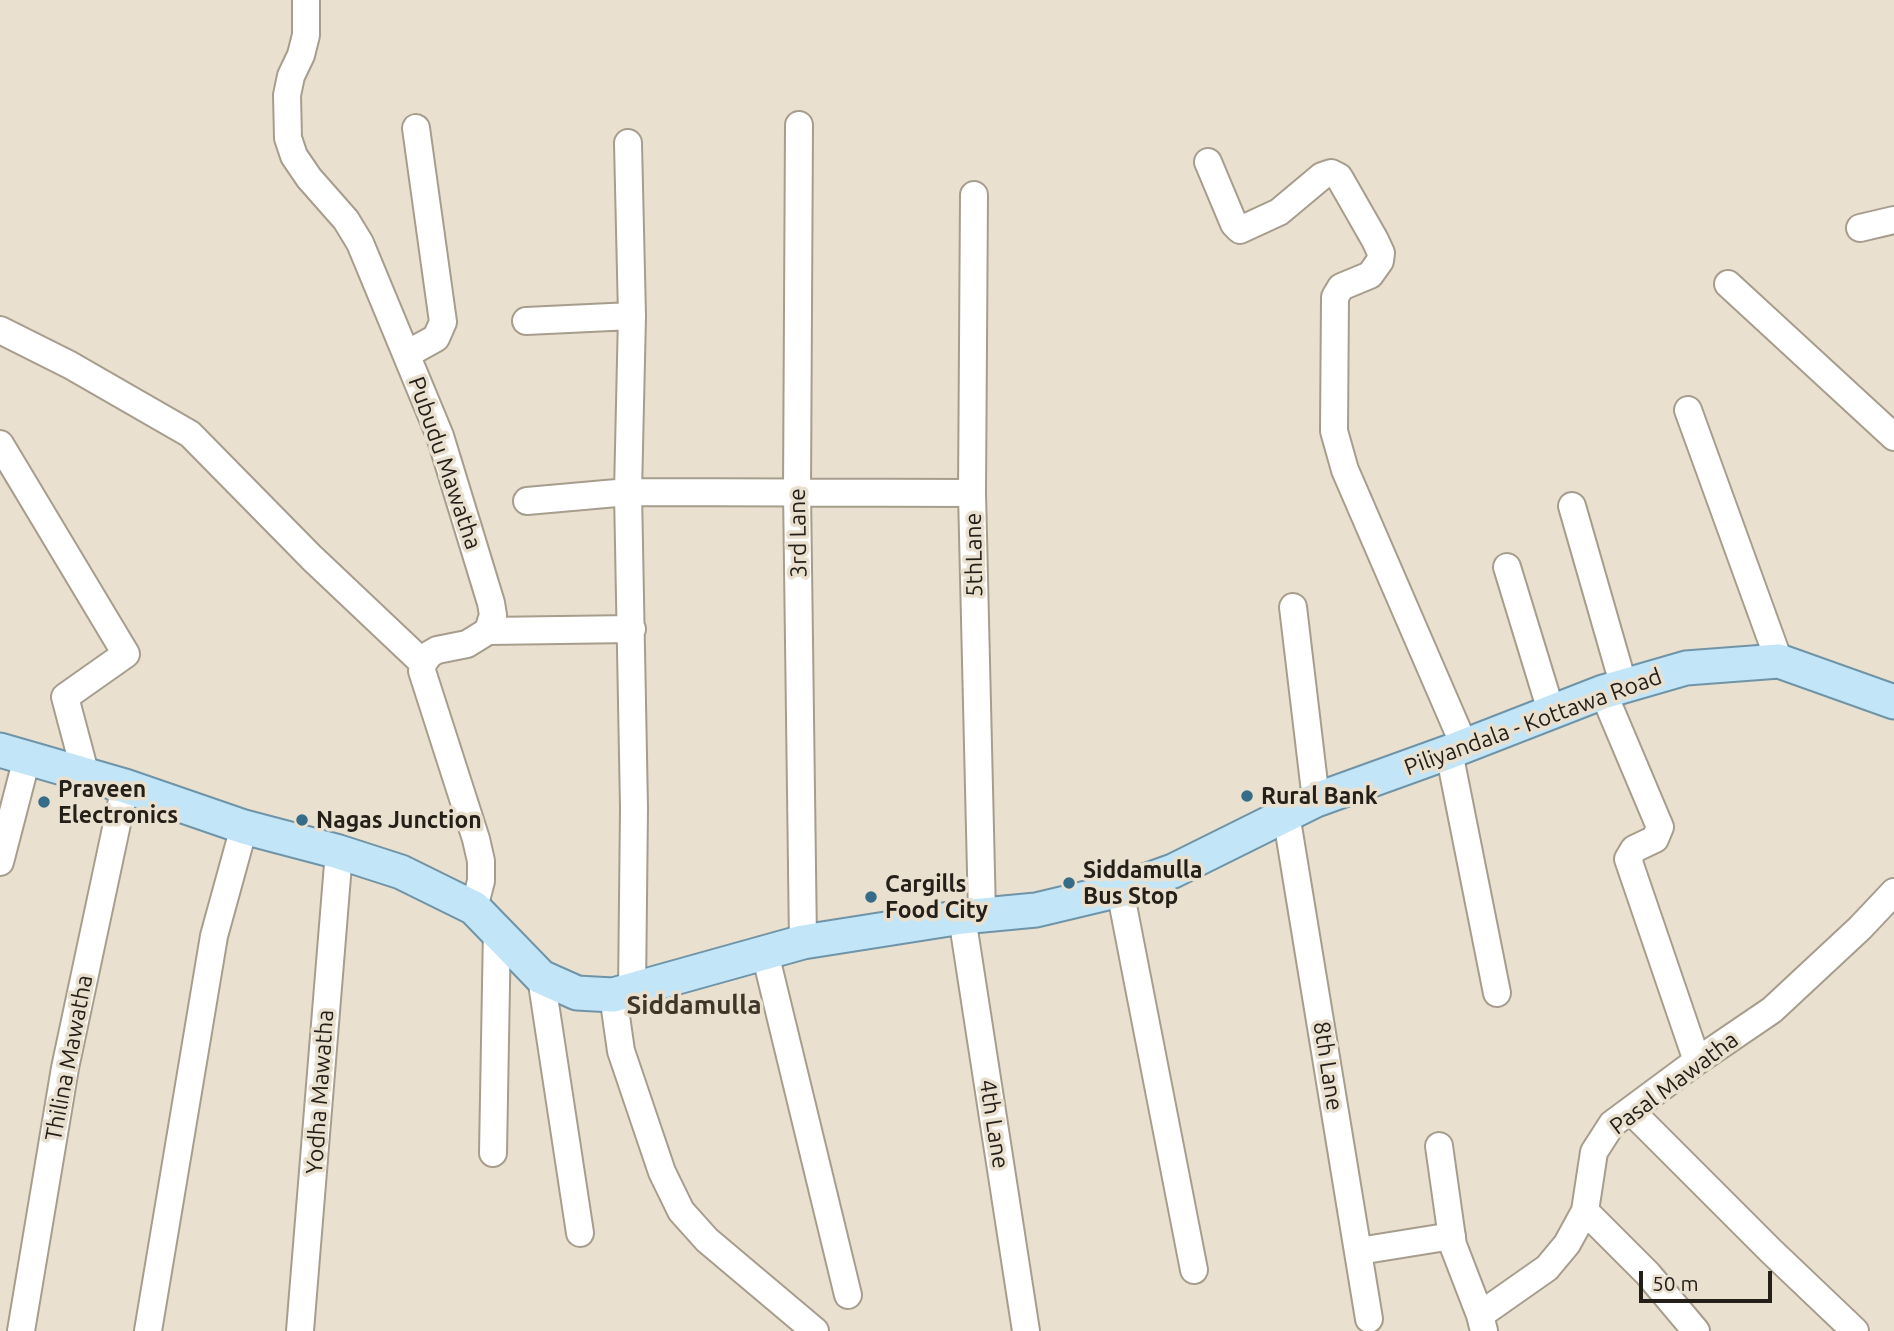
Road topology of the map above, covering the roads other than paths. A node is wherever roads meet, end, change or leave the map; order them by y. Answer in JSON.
{"nodes":[{"id":1,"x":306,"y":0,"type":"edge"},
{"id":2,"x":799,"y":125,"type":"dead end"},
{"id":3,"x":416,"y":128,"type":"dead end"},
{"id":4,"x":628,"y":143,"type":"dead end"},
{"id":5,"x":1208,"y":162,"type":"dead end"},
{"id":6,"x":974,"y":195,"type":"dead end"},
{"id":7,"x":1894,"y":220,"type":"edge"},
{"id":8,"x":1860,"y":229,"type":"dead end"},
{"id":9,"x":1728,"y":284,"type":"dead end"},
{"id":10,"x":632,"y":316,"type":"junction"},
{"id":11,"x":526,"y":321,"type":"dead end"},
{"id":12,"x":0,"y":330,"type":"edge"},
{"id":13,"x":407,"y":354,"type":"junction"},
{"id":14,"x":1688,"y":411,"type":"dead end"},
{"id":15,"x":1894,"y":437,"type":"edge"},
{"id":16,"x":0,"y":444,"type":"edge"},
{"id":17,"x":628,"y":492,"type":"junction"},
{"id":18,"x":797,"y":492,"type":"junction"},
{"id":19,"x":972,"y":493,"type":"junction"},
{"id":20,"x":527,"y":501,"type":"dead end"},
{"id":21,"x":1572,"y":506,"type":"dead end"},
{"id":22,"x":1507,"y":567,"type":"dead end"},
{"id":23,"x":1293,"y":607,"type":"dead end"},
{"id":24,"x":632,"y":629,"type":"junction"},
{"id":25,"x":488,"y":631,"type":"junction"},
{"id":26,"x":1779,"y":661,"type":"junction"},
{"id":27,"x":423,"y":663,"type":"junction"},
{"id":28,"x":1613,"y":689,"type":"junction"},
{"id":29,"x":1894,"y":702,"type":"edge"},
{"id":30,"x":1551,"y":711,"type":"junction"},
{"id":31,"x":1457,"y":749,"type":"junction"},
{"id":32,"x":13,"y":754,"type":"edge"},
{"id":33,"x":86,"y":776,"type":"junction"},
{"id":34,"x":125,"y":786,"type":"junction"},
{"id":35,"x":1316,"y":800,"type":"junction"},
{"id":36,"x":1286,"y":814,"type":"junction"},
{"id":37,"x":244,"y":827,"type":"junction"},
{"id":38,"x":339,"y":852,"type":"junction"},
{"id":39,"x":0,"y":862,"type":"edge"},
{"id":40,"x":1120,"y":890,"type":"junction"},
{"id":41,"x":1894,"y":892,"type":"edge"},
{"id":42,"x":972,"y":915,"type":"junction"},
{"id":43,"x":486,"y":919,"type":"junction"},
{"id":44,"x":803,"y":942,"type":"junction"},
{"id":45,"x":765,"y":953,"type":"junction"},
{"id":46,"x":541,"y":977,"type":"junction"},
{"id":47,"x":623,"y":993,"type":"junction"},
{"id":48,"x":1497,"y":993,"type":"dead end"},
{"id":49,"x":1697,"y":1061,"type":"junction"},
{"id":50,"x":1631,"y":1111,"type":"junction"},
{"id":51,"x":1439,"y":1146,"type":"dead end"},
{"id":52,"x":493,"y":1153,"type":"dead end"},
{"id":53,"x":1585,"y":1211,"type":"junction"},
{"id":54,"x":580,"y":1233,"type":"dead end"},
{"id":55,"x":1452,"y":1236,"type":"junction"},
{"id":56,"x":1359,"y":1251,"type":"junction"},
{"id":57,"x":1194,"y":1270,"type":"dead end"},
{"id":58,"x":848,"y":1295,"type":"dead end"},
{"id":59,"x":1369,"y":1319,"type":"dead end"},
{"id":60,"x":1482,"y":1323,"type":"edge"},
{"id":61,"x":21,"y":1331,"type":"edge"},
{"id":62,"x":148,"y":1331,"type":"edge"},
{"id":63,"x":300,"y":1331,"type":"edge"},
{"id":64,"x":815,"y":1331,"type":"edge"},
{"id":65,"x":1026,"y":1331,"type":"edge"},
{"id":66,"x":1696,"y":1331,"type":"edge"},
{"id":67,"x":1855,"y":1331,"type":"edge"}],
"edges":[{"from":1,"to":13,"type":"street","name":"Pubudu Mawatha"},
{"from":2,"to":18,"type":"street","name":"3rd Lane"},
{"from":3,"to":13,"type":"street"},
{"from":4,"to":10,"type":"street"},
{"from":5,"to":31,"type":"street"},
{"from":6,"to":19,"type":"street","name":"5thLane"},
{"from":7,"to":8,"type":"street"},
{"from":9,"to":15,"type":"street"},
{"from":10,"to":11,"type":"street"},
{"from":10,"to":17,"type":"street"},
{"from":12,"to":27,"type":"street"},
{"from":13,"to":25,"type":"street","name":"Pubudu Mawatha"},
{"from":14,"to":26,"type":"street"},
{"from":16,"to":33,"type":"street"},
{"from":17,"to":18,"type":"street"},
{"from":17,"to":20,"type":"street"},
{"from":17,"to":24,"type":"street"},
{"from":18,"to":19,"type":"street"},
{"from":18,"to":44,"type":"street","name":"3rd Lane"},
{"from":19,"to":42,"type":"street","name":"5thLane"},
{"from":21,"to":28,"type":"street"},
{"from":22,"to":30,"type":"street"},
{"from":23,"to":35,"type":"street"},
{"from":24,"to":25,"type":"street"},
{"from":24,"to":47,"type":"street"},
{"from":25,"to":27,"type":"street"},
{"from":26,"to":28,"type":"main road","name":"Piliyandala - Kottawa Road"},
{"from":26,"to":29,"type":"main road","name":"Piliyandala - Kottawa Road"},
{"from":27,"to":43,"type":"street"},
{"from":28,"to":30,"type":"main road","name":"Piliyandala - Kottawa Road"},
{"from":28,"to":49,"type":"street"},
{"from":30,"to":31,"type":"main road","name":"Piliyandala - Kottawa Road"},
{"from":31,"to":35,"type":"main road","name":"Piliyandala - Kottawa Road"},
{"from":31,"to":48,"type":"street"},
{"from":32,"to":33,"type":"main road","name":"Piliyandala - Kottawa Road"},
{"from":32,"to":39,"type":"street"},
{"from":33,"to":34,"type":"main road","name":"Piliyandala - Kottawa Road"},
{"from":34,"to":37,"type":"main road","name":"Piliyandala - Kottawa Road"},
{"from":34,"to":61,"type":"street","name":"Thilina Mawatha"},
{"from":35,"to":36,"type":"main road","name":"Piliyandala - Kottawa Road"},
{"from":36,"to":40,"type":"main road","name":"Piliyandala - Kottawa Road"},
{"from":36,"to":56,"type":"street","name":"8th Lane"},
{"from":37,"to":38,"type":"main road","name":"Piliyandala - Kottawa Road"},
{"from":37,"to":62,"type":"street"},
{"from":38,"to":43,"type":"main road","name":"Piliyandala - Kottawa Road"},
{"from":38,"to":63,"type":"street","name":"Yodha Mawatha"},
{"from":40,"to":42,"type":"main road","name":"Piliyandala - Kottawa Road"},
{"from":40,"to":57,"type":"street"},
{"from":41,"to":49,"type":"street","name":"Pasal Mawatha"},
{"from":42,"to":44,"type":"main road","name":"Piliyandala - Kottawa Road"},
{"from":42,"to":65,"type":"street","name":"4th Lane"},
{"from":43,"to":46,"type":"main road","name":"Piliyandala - Kottawa Road"},
{"from":43,"to":52,"type":"street"},
{"from":44,"to":45,"type":"main road","name":"Piliyandala - Kottawa Road"},
{"from":45,"to":47,"type":"main road","name":"Piliyandala - Kottawa Road"},
{"from":45,"to":58,"type":"street"},
{"from":46,"to":47,"type":"main road","name":"Piliyandala - Kottawa Road"},
{"from":46,"to":54,"type":"street"},
{"from":47,"to":64,"type":"street"},
{"from":49,"to":50,"type":"street","name":"Pasal Mawatha"},
{"from":50,"to":53,"type":"street","name":"Pasal Mawatha"},
{"from":50,"to":67,"type":"street"},
{"from":51,"to":55,"type":"street"},
{"from":53,"to":60,"type":"street","name":"Pasal Mawatha"},
{"from":53,"to":66,"type":"street"},
{"from":55,"to":56,"type":"street"},
{"from":55,"to":60,"type":"street"},
{"from":56,"to":59,"type":"street","name":"8th Lane"}]}
